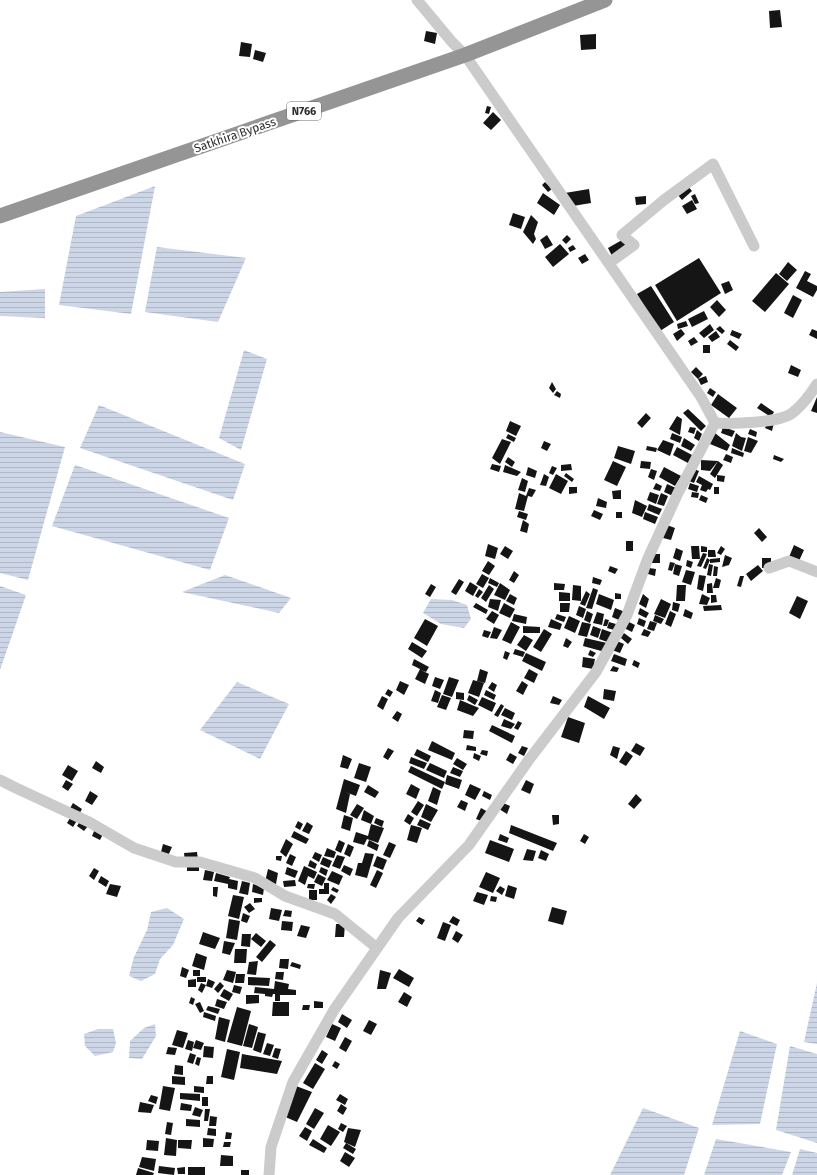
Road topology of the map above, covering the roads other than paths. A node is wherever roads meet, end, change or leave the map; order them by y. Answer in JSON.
{"nodes":[{"id":1,"x":417,"y":0,"type":"edge"},
{"id":2,"x":605,"y":0,"type":"edge"},
{"id":3,"x":465,"y":55,"type":"junction"},
{"id":4,"x":0,"y":216,"type":"edge"},
{"id":5,"x":754,"y":246,"type":"dead end"},
{"id":6,"x":609,"y":263,"type":"junction"},
{"id":7,"x":817,"y":384,"type":"edge"},
{"id":8,"x":715,"y":423,"type":"junction"},
{"id":9,"x":768,"y":568,"type":"dead end"},
{"id":10,"x":817,"y":572,"type":"edge"},
{"id":11,"x":0,"y":780,"type":"edge"},
{"id":12,"x":377,"y":948,"type":"junction"},
{"id":13,"x":269,"y":1175,"type":"edge"}],
"edges":[{"from":1,"to":3,"type":"street"},
{"from":2,"to":3,"type":"highway","name":"Satkhira Bypass","number":"N766"},
{"from":3,"to":4,"type":"highway","name":"Satkhira Bypass","number":"N766"},
{"from":3,"to":6,"type":"street"},
{"from":5,"to":6,"type":"street"},
{"from":6,"to":8,"type":"street"},
{"from":7,"to":8,"type":"street"},
{"from":8,"to":12,"type":"street"},
{"from":9,"to":10,"type":"street"},
{"from":11,"to":12,"type":"street"},
{"from":12,"to":13,"type":"street"}]}
